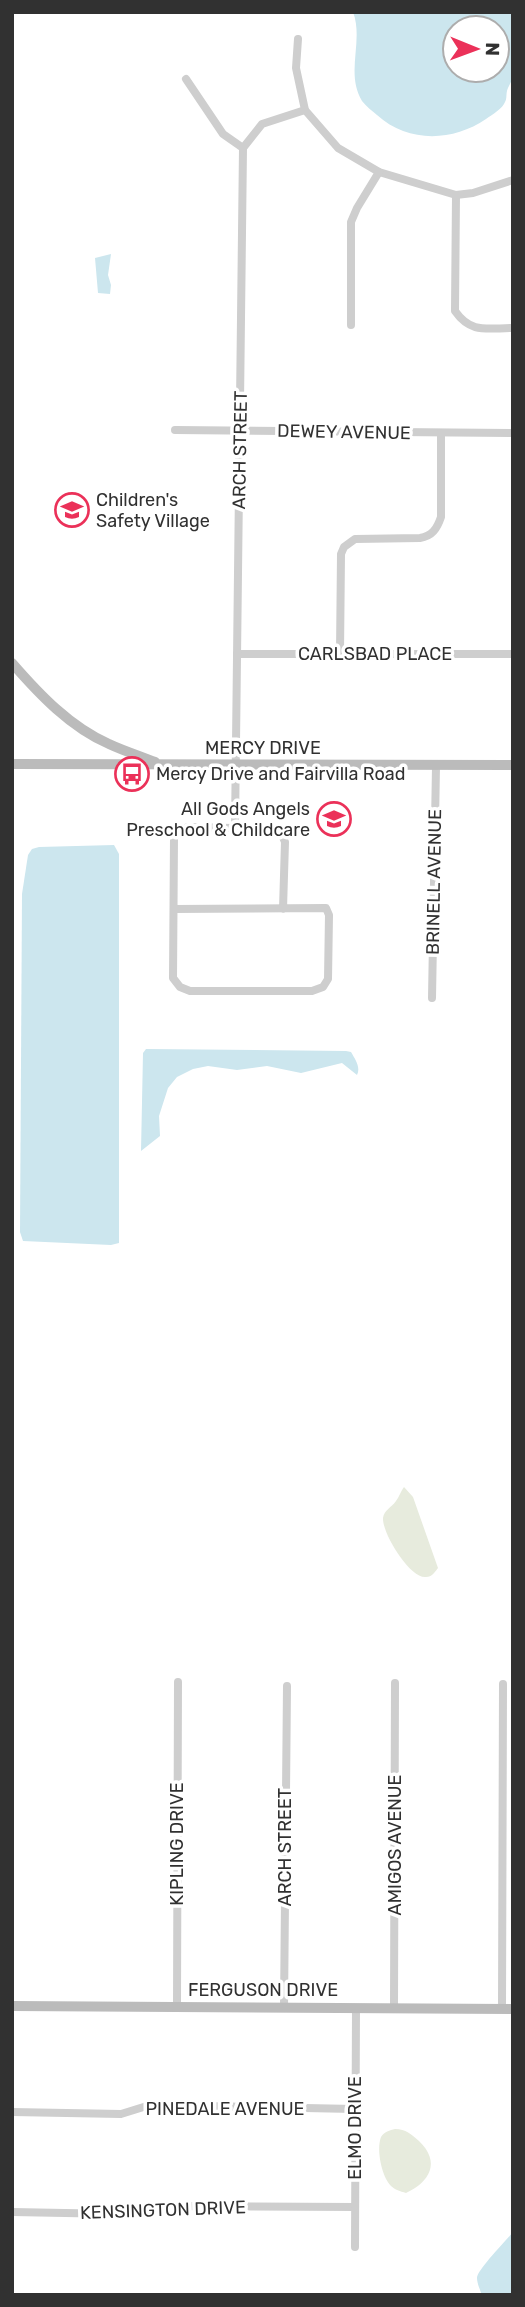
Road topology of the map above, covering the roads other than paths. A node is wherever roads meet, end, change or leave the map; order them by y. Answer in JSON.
{"nodes":[{"id":1,"x":298,"y":39,"type":"dead end"},
{"id":2,"x":186,"y":79,"type":"dead end"},
{"id":3,"x":305,"y":110,"type":"junction"},
{"id":4,"x":243,"y":148,"type":"junction"},
{"id":5,"x":379,"y":172,"type":"junction"},
{"id":6,"x":513,"y":180,"type":"edge"},
{"id":7,"x":456,"y":195,"type":"junction"},
{"id":8,"x":351,"y":325,"type":"dead end"},
{"id":9,"x":513,"y":328,"type":"edge"},
{"id":10,"x":175,"y":430,"type":"dead end"},
{"id":11,"x":241,"y":431,"type":"junction"},
{"id":12,"x":441,"y":433,"type":"junction"},
{"id":13,"x":513,"y":433,"type":"edge"},
{"id":14,"x":340,"y":653,"type":"junction"},
{"id":15,"x":237,"y":654,"type":"junction"},
{"id":16,"x":513,"y":654,"type":"edge"},
{"id":17,"x":12,"y":663,"type":"edge"},
{"id":18,"x":107,"y":744,"type":"junction"},
{"id":19,"x":12,"y":764,"type":"edge"},
{"id":20,"x":112,"y":765,"type":"junction"},
{"id":21,"x":161,"y":765,"type":"junction"},
{"id":22,"x":236,"y":765,"type":"junction"},
{"id":23,"x":513,"y":765,"type":"edge"},
{"id":24,"x":436,"y":766,"type":"junction"},
{"id":25,"x":235,"y":828,"type":"junction"},
{"id":26,"x":174,"y":908,"type":"junction"},
{"id":27,"x":283,"y":909,"type":"junction"},
{"id":28,"x":432,"y":998,"type":"dead end"},
{"id":29,"x":178,"y":1682,"type":"dead end"},
{"id":30,"x":395,"y":1682,"type":"dead end"},
{"id":31,"x":503,"y":1684,"type":"dead end"},
{"id":32,"x":287,"y":1686,"type":"dead end"},
{"id":33,"x":12,"y":2006,"type":"edge"},
{"id":34,"x":177,"y":2007,"type":"junction"},
{"id":35,"x":284,"y":2007,"type":"junction"},
{"id":36,"x":356,"y":2008,"type":"junction"},
{"id":37,"x":394,"y":2008,"type":"junction"},
{"id":38,"x":507,"y":2009,"type":"edge"},
{"id":39,"x":355,"y":2109,"type":"junction"},
{"id":40,"x":12,"y":2112,"type":"edge"},
{"id":41,"x":355,"y":2207,"type":"junction"},
{"id":42,"x":12,"y":2212,"type":"edge"},
{"id":43,"x":355,"y":2247,"type":"dead end"}],
"edges":[{"from":1,"to":3,"type":"street"},
{"from":2,"to":4,"type":"street"},
{"from":3,"to":4,"type":"street"},
{"from":3,"to":5,"type":"street"},
{"from":4,"to":11,"type":"street","name":"ARCH STREET"},
{"from":5,"to":7,"type":"street"},
{"from":5,"to":8,"type":"street"},
{"from":6,"to":7,"type":"street"},
{"from":7,"to":9,"type":"street"},
{"from":10,"to":11,"type":"street","name":"DEWEY AVENUE"},
{"from":11,"to":12,"type":"street","name":"DEWEY AVENUE"},
{"from":11,"to":15,"type":"street","name":"ARCH STREET"},
{"from":12,"to":13,"type":"street","name":"DEWEY AVENUE"},
{"from":12,"to":14,"type":"street"},
{"from":14,"to":15,"type":"street","name":"CARLSBAD PLACE"},
{"from":14,"to":16,"type":"street","name":"CARLSBAD PLACE"},
{"from":15,"to":22,"type":"street","name":"ARCH STREET"},
{"from":17,"to":18,"type":"street"},
{"from":18,"to":20,"type":"street"},
{"from":18,"to":21,"type":"street"},
{"from":19,"to":20,"type":"street","name":"MERCY DRIVE"},
{"from":20,"to":21,"type":"street","name":"MERCY DRIVE"},
{"from":21,"to":22,"type":"street","name":"MERCY DRIVE"},
{"from":22,"to":24,"type":"street","name":"MERCY DRIVE"},
{"from":22,"to":25,"type":"street","name":"ARCH STREET"},
{"from":23,"to":24,"type":"street","name":"MERCY DRIVE"},
{"from":24,"to":28,"type":"street","name":"BRINELL AVENUE"},
{"from":25,"to":26,"type":"street"},
{"from":25,"to":27,"type":"street"},
{"from":26,"to":27,"type":"street"},
{"from":26,"to":27,"type":"street"},
{"from":29,"to":34,"type":"street","name":"KIPLING DRIVE"},
{"from":30,"to":37,"type":"street","name":"AMIGOS AVENUE"},
{"from":31,"to":38,"type":"street"},
{"from":32,"to":35,"type":"street","name":"ARCH STREET"},
{"from":33,"to":34,"type":"street","name":"FERGUSON DRIVE"},
{"from":34,"to":35,"type":"street","name":"FERGUSON DRIVE"},
{"from":35,"to":36,"type":"street","name":"FERGUSON DRIVE"},
{"from":36,"to":37,"type":"street","name":"FERGUSON DRIVE"},
{"from":36,"to":39,"type":"street","name":"ELMO DRIVE"},
{"from":37,"to":38,"type":"street","name":"FERGUSON DRIVE"},
{"from":39,"to":40,"type":"street","name":"PINEDALE AVENUE"},
{"from":39,"to":41,"type":"street","name":"ELMO DRIVE"},
{"from":41,"to":42,"type":"street","name":"KENSINGTON DRIVE"},
{"from":41,"to":43,"type":"street","name":"ELMO DRIVE"}]}
